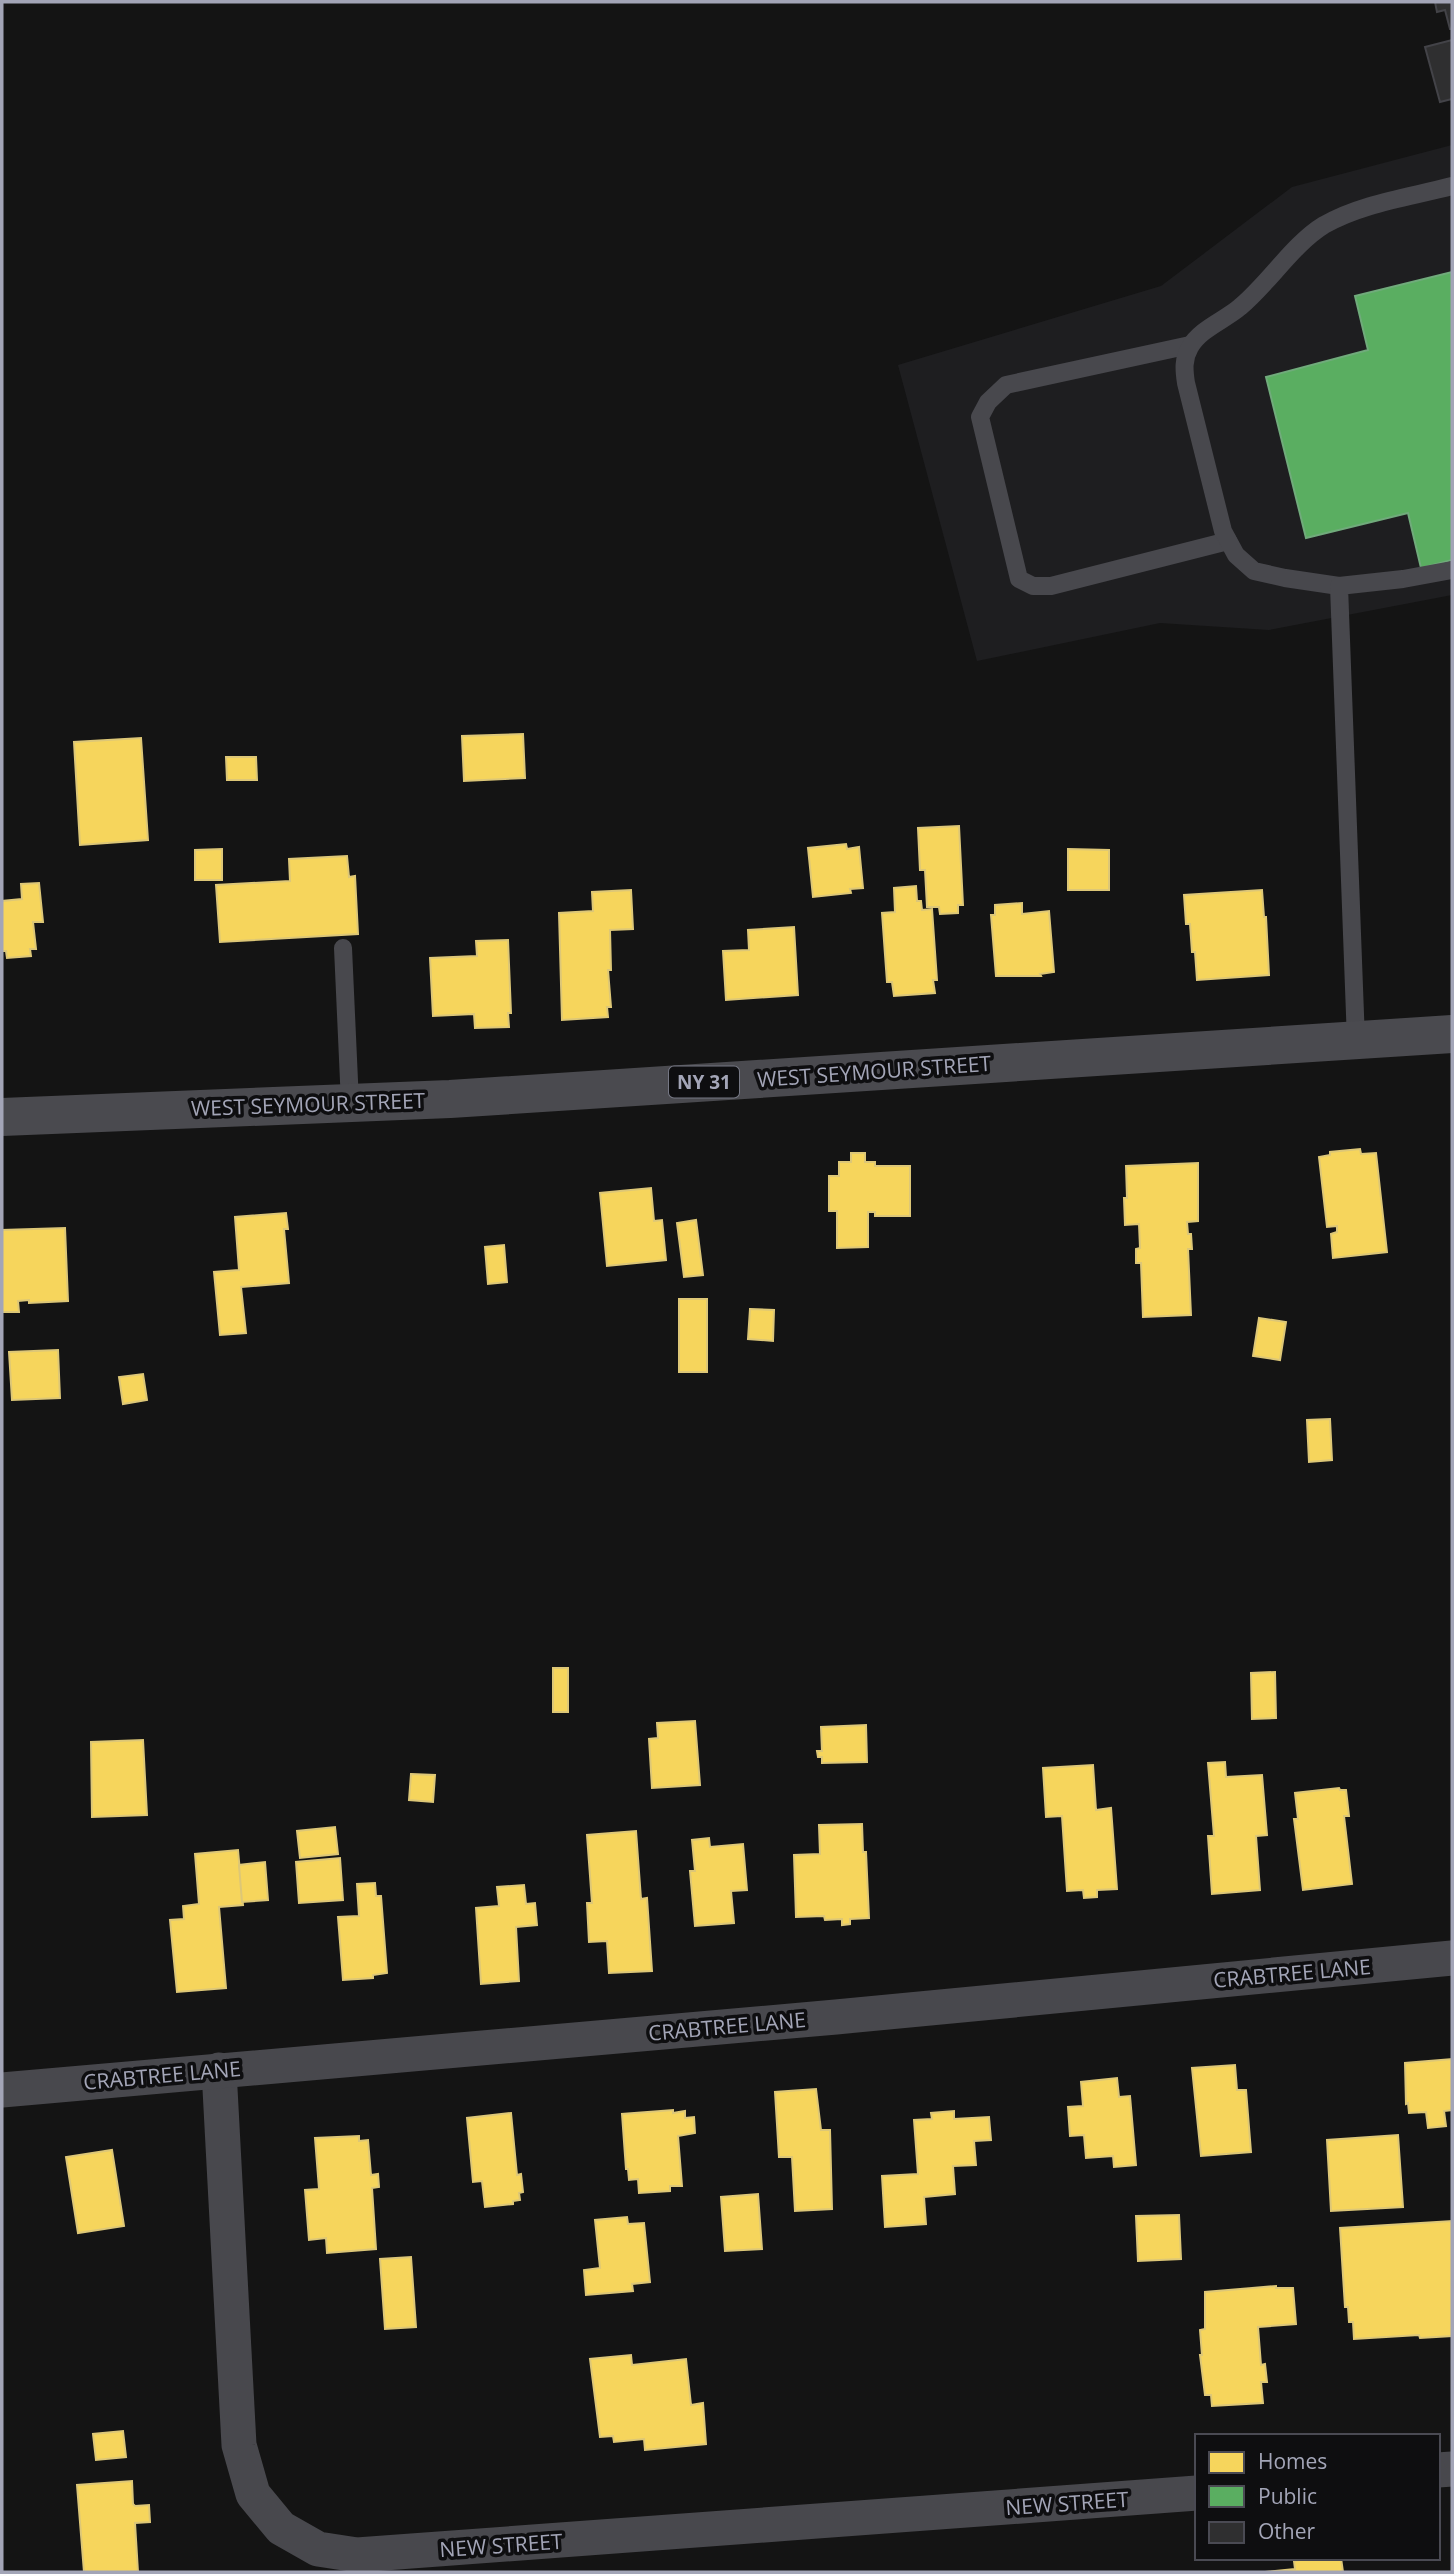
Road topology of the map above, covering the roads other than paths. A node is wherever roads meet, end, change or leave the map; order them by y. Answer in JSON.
{"nodes":[{"id":1,"x":1452,"y":186,"type":"edge"},
{"id":2,"x":1190,"y":345,"type":"junction"},
{"id":3,"x":1228,"y":541,"type":"junction"},
{"id":4,"x":1452,"y":570,"type":"edge"},
{"id":5,"x":1339,"y":586,"type":"junction"},
{"id":6,"x":343,"y":948,"type":"dead end"},
{"id":7,"x":1452,"y":1034,"type":"edge"},
{"id":8,"x":1356,"y":1041,"type":"junction"},
{"id":9,"x":350,"y":1103,"type":"junction"},
{"id":10,"x":2,"y":1117,"type":"edge"},
{"id":11,"x":1452,"y":1958,"type":"edge"},
{"id":12,"x":219,"y":2070,"type":"junction"},
{"id":13,"x":2,"y":2090,"type":"edge"},
{"id":14,"x":1195,"y":2493,"type":"edge"}],
"edges":[{"from":1,"to":2,"type":"lane"},
{"from":2,"to":3,"type":"lane"},
{"from":2,"to":3,"type":"lane"},
{"from":3,"to":5,"type":"lane"},
{"from":4,"to":5,"type":"lane"},
{"from":5,"to":8,"type":"lane"},
{"from":6,"to":9,"type":"lane"},
{"from":7,"to":8,"type":"highway","name":"WEST SEYMOUR STREET","number":"NY 31"},
{"from":8,"to":9,"type":"highway","name":"WEST SEYMOUR STREET","number":"NY 31"},
{"from":9,"to":10,"type":"highway","name":"WEST SEYMOUR STREET","number":"NY 31"},
{"from":11,"to":12,"type":"street","name":"CRABTREE LANE"},
{"from":12,"to":13,"type":"street","name":"CRABTREE LANE"},
{"from":12,"to":14,"type":"street","name":"NEW STREET"}]}
